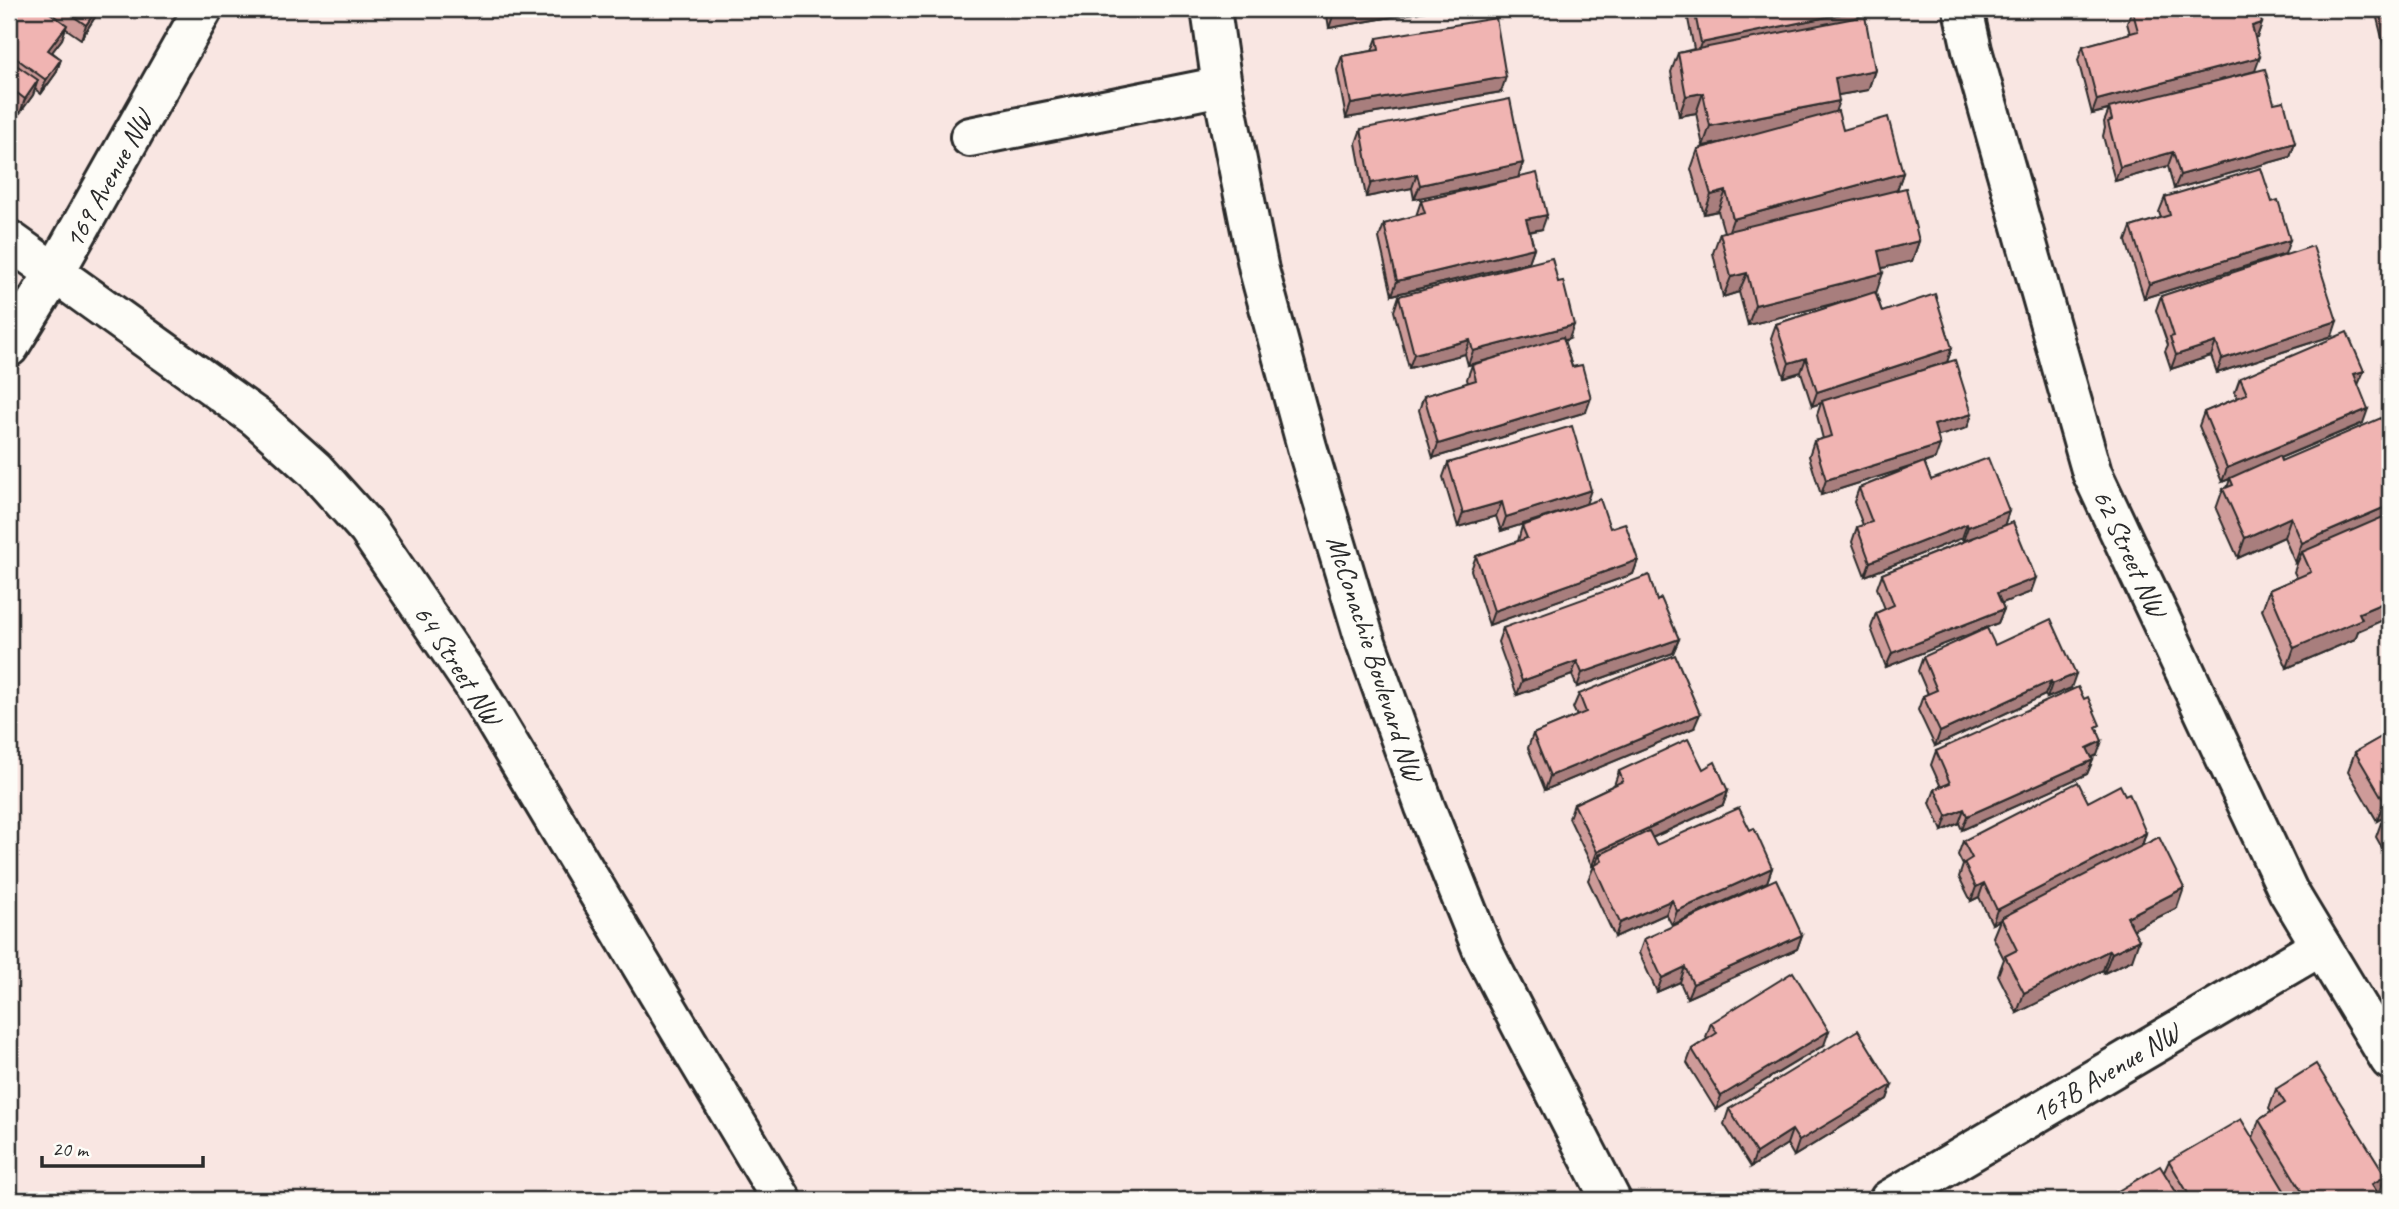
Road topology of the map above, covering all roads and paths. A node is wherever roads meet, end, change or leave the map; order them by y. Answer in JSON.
{"nodes":[{"id":1,"x":203,"y":9,"type":"edge"},
{"id":2,"x":1211,"y":9,"type":"edge"},
{"id":3,"x":1963,"y":9,"type":"edge"},
{"id":4,"x":1222,"y":86,"type":"junction"},
{"id":5,"x":970,"y":137,"type":"dead end"},
{"id":6,"x":9,"y":240,"type":"edge"},
{"id":7,"x":55,"y":272,"type":"junction"},
{"id":8,"x":9,"y":347,"type":"edge"},
{"id":9,"x":2321,"y":946,"type":"junction"},
{"id":10,"x":2390,"y":1060,"type":"edge"},
{"id":11,"x":782,"y":1200,"type":"edge"},
{"id":12,"x":1611,"y":1200,"type":"edge"},
{"id":13,"x":1889,"y":1200,"type":"edge"}],
"edges":[{"from":1,"to":7,"type":"street","name":"169 Avenue NW"},
{"from":2,"to":4,"type":"street","name":"McConachie Boulevard NW"},
{"from":3,"to":9,"type":"street","name":"62 Street NW"},
{"from":4,"to":5,"type":"street"},
{"from":4,"to":12,"type":"street","name":"McConachie Boulevard NW"},
{"from":6,"to":7,"type":"street","name":"64 Street NW"},
{"from":7,"to":8,"type":"street","name":"169 Avenue NW"},
{"from":7,"to":11,"type":"street","name":"64 Street NW"},
{"from":9,"to":10,"type":"street","name":"62 Street NW"},
{"from":9,"to":13,"type":"street","name":"167B Avenue NW"}]}
